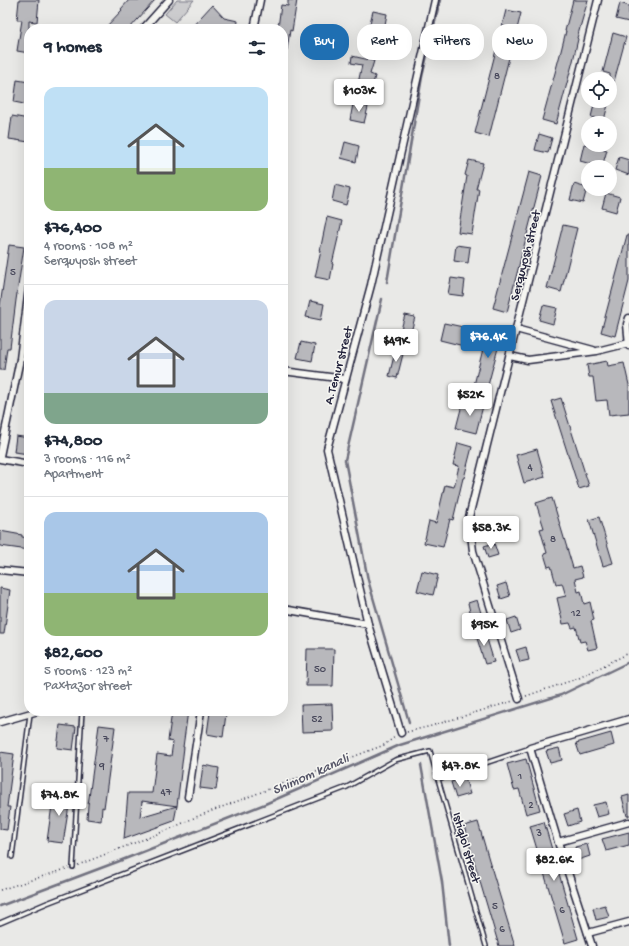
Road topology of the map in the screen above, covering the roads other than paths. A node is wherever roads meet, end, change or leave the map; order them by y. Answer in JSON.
{"nodes":[{"id":1,"x":169,"y":0,"type":"edge"},
{"id":2,"x":260,"y":0,"type":"edge"},
{"id":3,"x":435,"y":0,"type":"edge"},
{"id":4,"x":598,"y":0,"type":"edge"},
{"id":5,"x":147,"y":24,"type":"edge"},
{"id":6,"x":255,"y":24,"type":"edge"},
{"id":7,"x":629,"y":318,"type":"edge"},
{"id":8,"x":24,"y":327,"type":"edge"},
{"id":9,"x":516,"y":329,"type":"junction"},
{"id":10,"x":629,"y":345,"type":"edge"},
{"id":11,"x":597,"y":351,"type":"junction"},
{"id":12,"x":510,"y":356,"type":"junction"},
{"id":13,"x":20,"y":359,"type":"junction"},
{"id":14,"x":24,"y":359,"type":"edge"},
{"id":15,"x":288,"y":372,"type":"edge"},
{"id":16,"x":345,"y":379,"type":"junction"},
{"id":17,"x":0,"y":458,"type":"edge"},
{"id":18,"x":24,"y":463,"type":"edge"},
{"id":19,"x":0,"y":570,"type":"edge"},
{"id":20,"x":24,"y":572,"type":"edge"},
{"id":21,"x":288,"y":610,"type":"edge"},
{"id":22,"x":368,"y":624,"type":"junction"},
{"id":23,"x":519,"y":699,"type":"road end"},
{"id":24,"x":24,"y":715,"type":"edge"},
{"id":25,"x":30,"y":716,"type":"edge"},
{"id":26,"x":82,"y":716,"type":"edge"},
{"id":27,"x":200,"y":716,"type":"edge"},
{"id":28,"x":629,"y":719,"type":"edge"},
{"id":29,"x":0,"y":722,"type":"edge"},
{"id":30,"x":401,"y":733,"type":"road end"},
{"id":31,"x":530,"y":748,"type":"junction"},
{"id":32,"x":438,"y":779,"type":"junction"},
{"id":33,"x":188,"y":797,"type":"dead end"},
{"id":34,"x":629,"y":822,"type":"edge"},
{"id":35,"x":558,"y":842,"type":"junction"},
{"id":36,"x":12,"y":857,"type":"dead end"},
{"id":37,"x":73,"y":867,"type":"road end"},
{"id":38,"x":629,"y":922,"type":"edge"},
{"id":39,"x":0,"y":923,"type":"edge"},
{"id":40,"x":588,"y":933,"type":"junction"},
{"id":41,"x":486,"y":946,"type":"edge"},
{"id":42,"x":592,"y":946,"type":"edge"}],
"edges":[{"from":1,"to":5,"type":"street"},
{"from":2,"to":6,"type":"street"},
{"from":3,"to":16,"type":"street","name":"A.Temur street"},
{"from":4,"to":9,"type":"street","name":"Serquyosh street"},
{"from":7,"to":10,"type":"street"},
{"from":8,"to":13,"type":"street"},
{"from":9,"to":11,"type":"street"},
{"from":9,"to":12,"type":"street","name":"Serquyosh street"},
{"from":10,"to":11,"type":"street"},
{"from":11,"to":12,"type":"street"},
{"from":12,"to":23,"type":"street","name":"Serquyosh street"},
{"from":13,"to":14,"type":"lane"},
{"from":13,"to":17,"type":"street"},
{"from":15,"to":16,"type":"street"},
{"from":16,"to":22,"type":"street","name":"A.Temur street"},
{"from":17,"to":18,"type":"street"},
{"from":19,"to":20,"type":"street"},
{"from":21,"to":22,"type":"street"},
{"from":22,"to":30,"type":"street","name":"A.Temur street"},
{"from":24,"to":29,"type":"street"},
{"from":25,"to":36,"type":"lane"},
{"from":26,"to":37,"type":"lane"},
{"from":27,"to":33,"type":"street"},
{"from":28,"to":31,"type":"street"},
{"from":31,"to":32,"type":"lane"},
{"from":31,"to":35,"type":"street"},
{"from":32,"to":39,"type":"lane","name":"Istiqlol street"},
{"from":32,"to":41,"type":"lane","name":"Istiqlol street"},
{"from":34,"to":35,"type":"street"},
{"from":35,"to":40,"type":"street"},
{"from":38,"to":40,"type":"street"},
{"from":40,"to":42,"type":"street"}]}
